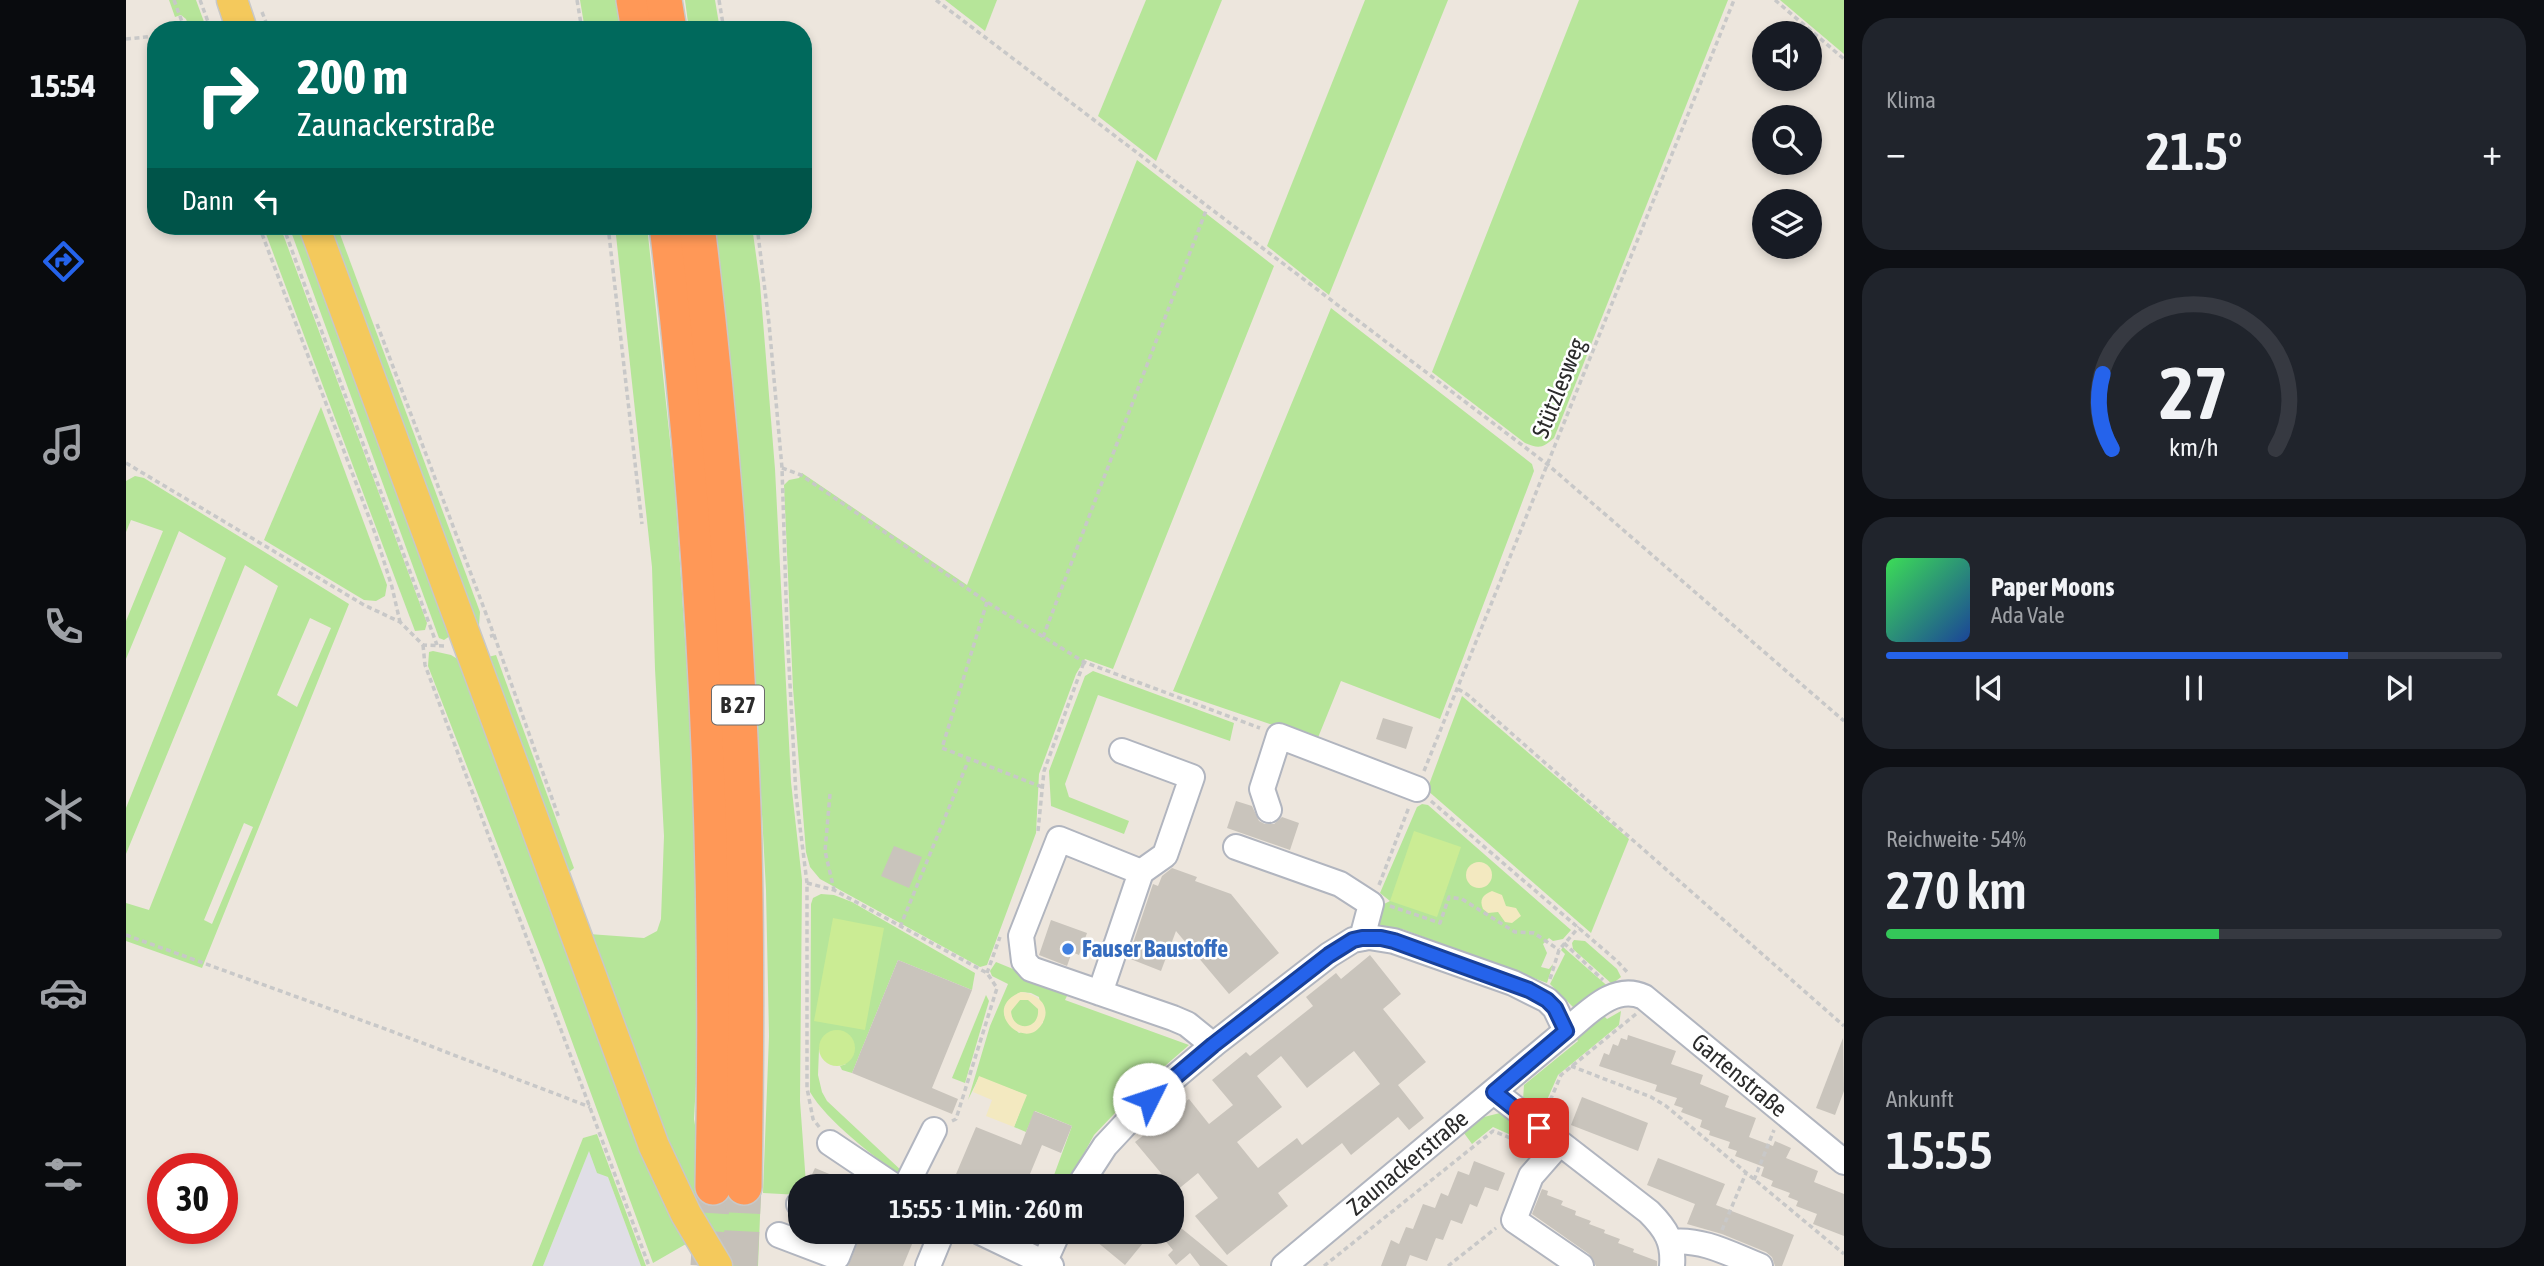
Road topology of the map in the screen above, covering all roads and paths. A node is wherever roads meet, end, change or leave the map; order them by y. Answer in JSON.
{"nodes":[{"id":1,"x":174,"y":0,"type":"edge"},
{"id":2,"x":200,"y":0,"type":"edge"},
{"id":3,"x":232,"y":0,"type":"edge"},
{"id":4,"x":577,"y":0,"type":"edge"},
{"id":5,"x":634,"y":0,"type":"edge"},
{"id":6,"x":664,"y":0,"type":"edge"},
{"id":7,"x":719,"y":0,"type":"edge"},
{"id":8,"x":936,"y":0,"type":"edge"},
{"id":9,"x":1734,"y":0,"type":"edge"},
{"id":10,"x":1775,"y":0,"type":"edge"},
{"id":11,"x":252,"y":20,"type":"edge"},
{"id":12,"x":182,"y":21,"type":"edge"},
{"id":13,"x":208,"y":21,"type":"edge"},
{"id":14,"x":580,"y":21,"type":"edge"},
{"id":15,"x":638,"y":21,"type":"edge"},
{"id":16,"x":668,"y":21,"type":"edge"},
{"id":17,"x":722,"y":21,"type":"edge"},
{"id":18,"x":147,"y":37,"type":"edge"},
{"id":19,"x":126,"y":39,"type":"edge"},
{"id":20,"x":1844,"y":59,"type":"edge"},
{"id":21,"x":1207,"y":208,"type":"junction"},
{"id":22,"x":262,"y":235,"type":"edge"},
{"id":23,"x":286,"y":235,"type":"edge"},
{"id":24,"x":317,"y":235,"type":"edge"},
{"id":25,"x":609,"y":235,"type":"edge"},
{"id":26,"x":668,"y":235,"type":"edge"},
{"id":27,"x":697,"y":235,"type":"edge"},
{"id":28,"x":758,"y":235,"type":"edge"},
{"id":29,"x":126,"y":464,"type":"edge"},
{"id":30,"x":1547,"y":464,"type":"junction"},
{"id":31,"x":782,"y":468,"type":"junction"},
{"id":32,"x":642,"y":524,"type":"dead end"},
{"id":33,"x":987,"y":602,"type":"junction"},
{"id":34,"x":400,"y":622,"type":"junction"},
{"id":35,"x":494,"y":635,"type":"dead end"},
{"id":36,"x":1043,"y":637,"type":"junction"},
{"id":37,"x":423,"y":645,"type":"junction"},
{"id":38,"x":1084,"y":662,"type":"junction"},
{"id":39,"x":1458,"y":689,"type":"junction"},
{"id":40,"x":1844,"y":721,"type":"edge"},
{"id":41,"x":1251,"y":725,"type":"dead end"},
{"id":42,"x":1122,"y":751,"type":"dead end"},
{"id":43,"x":969,"y":759,"type":"junction"},
{"id":44,"x":1042,"y":787,"type":"junction"},
{"id":45,"x":1417,"y":789,"type":"junction"},
{"id":46,"x":830,"y":794,"type":"dead end"},
{"id":47,"x":1269,"y":810,"type":"dead end"},
{"id":48,"x":562,"y":825,"type":"dead end"},
{"id":49,"x":1038,"y":834,"type":"dead end"},
{"id":50,"x":1236,"y":847,"type":"dead end"},
{"id":51,"x":1140,"y":872,"type":"junction"},
{"id":52,"x":807,"y":883,"type":"junction"},
{"id":53,"x":834,"y":890,"type":"junction"},
{"id":54,"x":1371,"y":904,"type":"junction"},
{"id":55,"x":900,"y":928,"type":"junction"},
{"id":56,"x":1579,"y":928,"type":"junction"},
{"id":57,"x":126,"y":935,"type":"edge"},
{"id":58,"x":1001,"y":935,"type":"dead end"},
{"id":59,"x":1362,"y":938,"type":"junction"},
{"id":60,"x":1564,"y":943,"type":"junction"},
{"id":61,"x":1559,"y":950,"type":"junction"},
{"id":62,"x":987,"y":973,"type":"junction"},
{"id":63,"x":1100,"y":993,"type":"junction"},
{"id":64,"x":1635,"y":995,"type":"junction"},
{"id":65,"x":1540,"y":996,"type":"junction"},
{"id":66,"x":1844,"y":1026,"type":"edge"},
{"id":67,"x":1566,"y":1031,"type":"junction"},
{"id":68,"x":1213,"y":1045,"type":"junction"},
{"id":69,"x":1571,"y":1066,"type":"junction"},
{"id":70,"x":1494,"y":1092,"type":"junction"},
{"id":71,"x":590,"y":1107,"type":"junction"},
{"id":72,"x":1782,"y":1109,"type":"junction"},
{"id":73,"x":934,"y":1130,"type":"joint"},
{"id":74,"x":1545,"y":1140,"type":"junction"},
{"id":75,"x":830,"y":1143,"type":"joint"},
{"id":76,"x":1844,"y":1162,"type":"edge"},
{"id":77,"x":1746,"y":1172,"type":"junction"},
{"id":78,"x":868,"y":1174,"type":"edge"},
{"id":79,"x":912,"y":1174,"type":"edge"},
{"id":80,"x":1087,"y":1174,"type":"edge"},
{"id":81,"x":1754,"y":1180,"type":"junction"},
{"id":82,"x":779,"y":1235,"type":"dead end"},
{"id":83,"x":842,"y":1244,"type":"edge"},
{"id":84,"x":937,"y":1244,"type":"edge"},
{"id":85,"x":1005,"y":1244,"type":"edge"},
{"id":86,"x":1054,"y":1244,"type":"edge"},
{"id":87,"x":1715,"y":1248,"type":"junction"},
{"id":88,"x":1672,"y":1254,"type":"edge"},
{"id":89,"x":1844,"y":1254,"type":"edge"},
{"id":90,"x":817,"y":1258,"type":"edge"},
{"id":91,"x":1048,"y":1265,"type":"edge"},
{"id":92,"x":649,"y":1266,"type":"edge"},
{"id":93,"x":716,"y":1266,"type":"edge"},
{"id":94,"x":928,"y":1266,"type":"edge"},
{"id":95,"x":1284,"y":1266,"type":"edge"},
{"id":96,"x":1324,"y":1266,"type":"edge"},
{"id":97,"x":1581,"y":1266,"type":"edge"},
{"id":98,"x":1760,"y":1266,"type":"edge"}],
"edges":[{"from":1,"to":12,"type":"path"},
{"from":2,"to":13,"type":"path"},
{"from":3,"to":11,"type":"main road"},
{"from":4,"to":14,"type":"path"},
{"from":5,"to":15,"type":"highway"},
{"from":6,"to":16,"type":"highway"},
{"from":7,"to":17,"type":"path"},
{"from":8,"to":21,"type":"path"},
{"from":9,"to":30,"type":"path","name":"Stützlesweg"},
{"from":10,"to":20,"type":"path"},
{"from":18,"to":19,"type":"path"},
{"from":21,"to":30,"type":"path"},
{"from":21,"to":36,"type":"path"},
{"from":22,"to":34,"type":"path"},
{"from":23,"to":37,"type":"path"},
{"from":24,"to":93,"type":"main road"},
{"from":25,"to":32,"type":"path"},
{"from":26,"to":27,"type":"highway","number":"B 27"},
{"from":28,"to":31,"type":"path"},
{"from":29,"to":34,"type":"path"},
{"from":30,"to":39,"type":"path","name":"Stützlesweg"},
{"from":30,"to":40,"type":"path"},
{"from":31,"to":33,"type":"path"},
{"from":31,"to":52,"type":"path"},
{"from":33,"to":36,"type":"path"},
{"from":33,"to":43,"type":"path"},
{"from":34,"to":37,"type":"path"},
{"from":35,"to":48,"type":"path"},
{"from":36,"to":38,"type":"path"},
{"from":37,"to":71,"type":"path"},
{"from":38,"to":41,"type":"path"},
{"from":38,"to":44,"type":"path"},
{"from":39,"to":45,"type":"path","name":"Stützlesweg"},
{"from":39,"to":66,"type":"path"},
{"from":42,"to":51,"type":"street"},
{"from":43,"to":44,"type":"path"},
{"from":43,"to":55,"type":"path"},
{"from":44,"to":49,"type":"path"},
{"from":45,"to":47,"type":"street"},
{"from":45,"to":54,"type":"path","name":"Stützlesweg"},
{"from":45,"to":56,"type":"path"},
{"from":46,"to":53,"type":"path"},
{"from":50,"to":54,"type":"street"},
{"from":51,"to":63,"type":"street"},
{"from":51,"to":63,"type":"street"},
{"from":52,"to":53,"type":"path"},
{"from":52,"to":75,"type":"path"},
{"from":53,"to":55,"type":"path"},
{"from":54,"to":59,"type":"street"},
{"from":54,"to":61,"type":"path"},
{"from":55,"to":62,"type":"path"},
{"from":56,"to":60,"type":"path"},
{"from":56,"to":64,"type":"path"},
{"from":57,"to":71,"type":"path"},
{"from":58,"to":62,"type":"path"},
{"from":59,"to":65,"type":"street"},
{"from":59,"to":68,"type":"street"},
{"from":60,"to":61,"type":"path"},
{"from":60,"to":64,"type":"path"},
{"from":61,"to":65,"type":"path"},
{"from":62,"to":73,"type":"path"},
{"from":63,"to":68,"type":"street"},
{"from":64,"to":67,"type":"street","name":"Zaunackerstraße"},
{"from":64,"to":69,"type":"path"},
{"from":64,"to":72,"type":"street","name":"Gartenstraße"},
{"from":65,"to":67,"type":"street"},
{"from":67,"to":70,"type":"street","name":"Zaunackerstraße"},
{"from":68,"to":80,"type":"street"},
{"from":69,"to":74,"type":"path"},
{"from":69,"to":77,"type":"path"},
{"from":70,"to":74,"type":"street"},
{"from":70,"to":95,"type":"street","name":"Zaunackerstraße"},
{"from":71,"to":92,"type":"path"},
{"from":72,"to":76,"type":"street","name":"Gartenstraße"},
{"from":72,"to":81,"type":"path"},
{"from":73,"to":79,"type":"street"},
{"from":74,"to":88,"type":"street"},
{"from":74,"to":96,"type":"path"},
{"from":74,"to":97,"type":"street"},
{"from":75,"to":78,"type":"street"},
{"from":77,"to":81,"type":"path"},
{"from":77,"to":87,"type":"path"},
{"from":81,"to":89,"type":"path"},
{"from":82,"to":90,"type":"street"},
{"from":83,"to":90,"type":"street"},
{"from":84,"to":94,"type":"street"},
{"from":85,"to":91,"type":"street"},
{"from":86,"to":91,"type":"street"},
{"from":87,"to":88,"type":"street"},
{"from":87,"to":98,"type":"street"}]}
